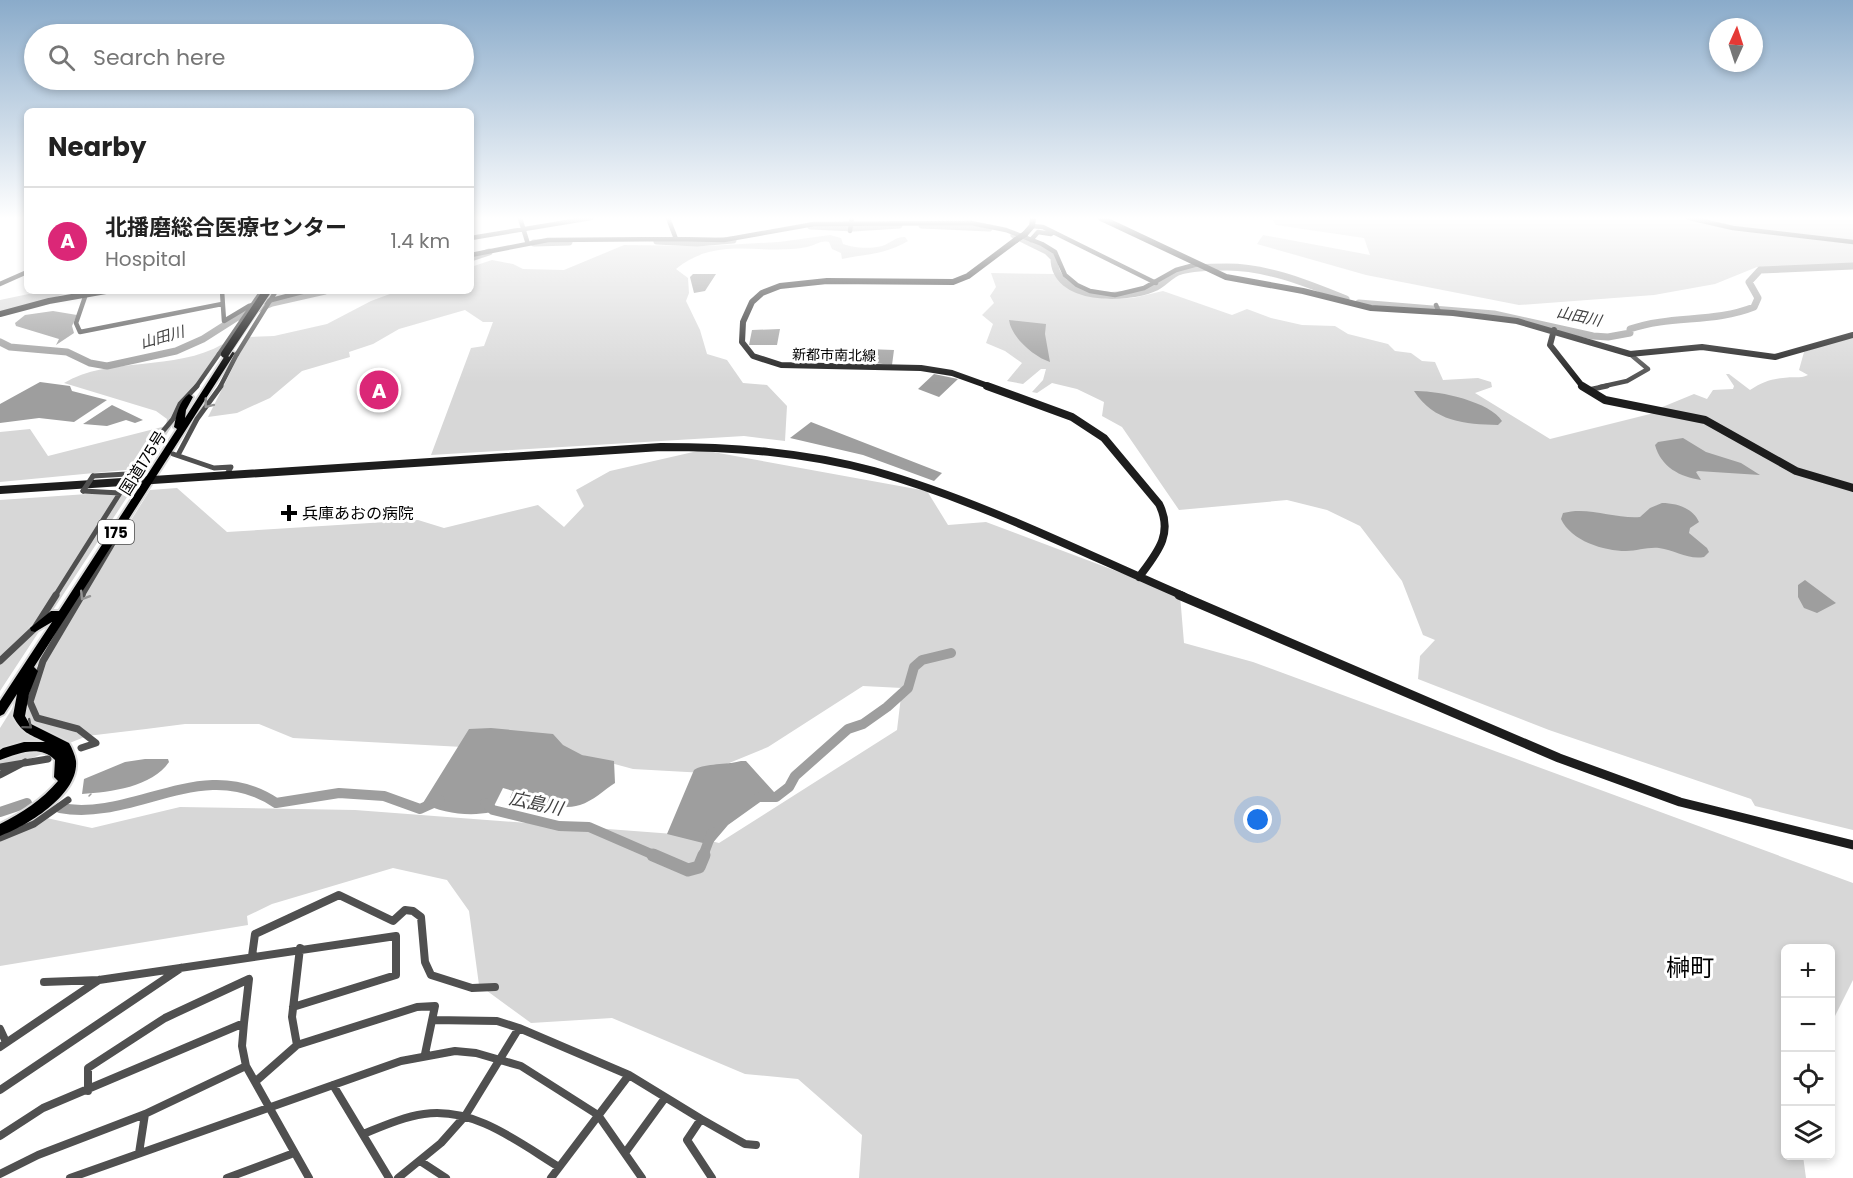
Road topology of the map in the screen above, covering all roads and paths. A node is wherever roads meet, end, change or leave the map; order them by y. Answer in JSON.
{"nodes":[{"id":1,"x":24,"y":273,"type":"edge"},
{"id":2,"x":972,"y":273,"type":"edge"},
{"id":3,"x":1064,"y":273,"type":"edge"},
{"id":4,"x":1136,"y":273,"type":"edge"},
{"id":5,"x":1171,"y":273,"type":"edge"},
{"id":6,"x":1215,"y":273,"type":"edge"},
{"id":7,"x":13,"y":278,"type":"junction"},
{"id":8,"x":0,"y":279,"type":"edge"},
{"id":9,"x":1156,"y":283,"type":"junction"},
{"id":10,"x":0,"y":284,"type":"edge"},
{"id":11,"x":86,"y":294,"type":"joint"},
{"id":12,"x":222,"y":294,"type":"edge"},
{"id":13,"x":262,"y":294,"type":"edge"},
{"id":14,"x":272,"y":294,"type":"edge"},
{"id":15,"x":295,"y":294,"type":"edge"},
{"id":16,"x":222,"y":304,"type":"junction"},
{"id":17,"x":1438,"y":308,"type":"joint"},
{"id":18,"x":0,"y":314,"type":"edge"},
{"id":19,"x":1554,"y":330,"type":"junction"},
{"id":20,"x":1853,"y":335,"type":"edge"},
{"id":21,"x":228,"y":354,"type":"junction"},
{"id":22,"x":1630,"y":354,"type":"junction"},
{"id":23,"x":1588,"y":390,"type":"junction"},
{"id":24,"x":189,"y":397,"type":"junction"},
{"id":25,"x":177,"y":427,"type":"junction"},
{"id":26,"x":226,"y":476,"type":"junction"},
{"id":27,"x":146,"y":481,"type":"junction"},
{"id":28,"x":1853,"y":488,"type":"edge"},
{"id":29,"x":0,"y":490,"type":"edge"},
{"id":30,"x":132,"y":508,"type":"junction"},
{"id":31,"x":1139,"y":577,"type":"junction"},
{"id":32,"x":55,"y":614,"type":"junction"},
{"id":33,"x":34,"y":628,"type":"junction"},
{"id":34,"x":49,"y":635,"type":"junction"},
{"id":35,"x":0,"y":661,"type":"edge"},
{"id":36,"x":1,"y":698,"type":"edge"},
{"id":37,"x":0,"y":711,"type":"edge"},
{"id":38,"x":81,"y":748,"type":"dead end"},
{"id":39,"x":0,"y":755,"type":"edge"},
{"id":40,"x":48,"y":759,"type":"dead end"},
{"id":41,"x":25,"y":762,"type":"junction"},
{"id":42,"x":0,"y":767,"type":"edge"},
{"id":43,"x":0,"y":775,"type":"edge"},
{"id":44,"x":68,"y":800,"type":"dead end"},
{"id":45,"x":0,"y":825,"type":"edge"},
{"id":46,"x":0,"y":830,"type":"edge"},
{"id":47,"x":0,"y":838,"type":"edge"},
{"id":48,"x":1853,"y":845,"type":"edge"},
{"id":49,"x":300,"y":948,"type":"junction"},
{"id":50,"x":252,"y":956,"type":"junction"},
{"id":51,"x":184,"y":966,"type":"junction"},
{"id":52,"x":99,"y":980,"type":"junction"},
{"id":53,"x":44,"y":982,"type":"dead end"},
{"id":54,"x":495,"y":987,"type":"dead end"},
{"id":55,"x":293,"y":1007,"type":"junction"},
{"id":56,"x":433,"y":1020,"type":"junction"},
{"id":57,"x":244,"y":1023,"type":"junction"},
{"id":58,"x":519,"y":1028,"type":"junction"},
{"id":59,"x":0,"y":1029,"type":"edge"},
{"id":60,"x":3,"y":1044,"type":"edge"},
{"id":61,"x":297,"y":1045,"type":"junction"},
{"id":62,"x":425,"y":1054,"type":"junction"},
{"id":63,"x":501,"y":1059,"type":"junction"},
{"id":64,"x":246,"y":1066,"type":"junction"},
{"id":65,"x":629,"y":1075,"type":"junction"},
{"id":66,"x":255,"y":1082,"type":"junction"},
{"id":67,"x":333,"y":1084,"type":"junction"},
{"id":68,"x":0,"y":1090,"type":"edge"},
{"id":69,"x":88,"y":1091,"type":"junction"},
{"id":70,"x":665,"y":1098,"type":"junction"},
{"id":71,"x":270,"y":1107,"type":"junction"},
{"id":72,"x":145,"y":1114,"type":"junction"},
{"id":73,"x":598,"y":1115,"type":"junction"},
{"id":74,"x":465,"y":1116,"type":"junction"},
{"id":75,"x":701,"y":1119,"type":"junction"},
{"id":76,"x":363,"y":1134,"type":"junction"},
{"id":77,"x":0,"y":1136,"type":"edge"},
{"id":78,"x":756,"y":1145,"type":"dead end"},
{"id":79,"x":139,"y":1152,"type":"junction"},
{"id":80,"x":294,"y":1153,"type":"junction"},
{"id":81,"x":625,"y":1153,"type":"junction"},
{"id":82,"x":420,"y":1161,"type":"junction"},
{"id":83,"x":559,"y":1167,"type":"junction"},
{"id":84,"x":0,"y":1174,"type":"edge"},
{"id":85,"x":86,"y":1175,"type":"edge"},
{"id":86,"x":70,"y":1178,"type":"edge"},
{"id":87,"x":229,"y":1178,"type":"edge"},
{"id":88,"x":309,"y":1178,"type":"edge"},
{"id":89,"x":389,"y":1178,"type":"edge"},
{"id":90,"x":398,"y":1178,"type":"edge"},
{"id":91,"x":446,"y":1178,"type":"edge"},
{"id":92,"x":551,"y":1178,"type":"edge"},
{"id":93,"x":642,"y":1178,"type":"edge"},
{"id":94,"x":712,"y":1178,"type":"edge"}],
"edges":[{"from":1,"to":7,"type":"street"},
{"from":2,"to":31,"type":"street","name":"新都市南北線"},
{"from":3,"to":9,"type":"street"},
{"from":4,"to":9,"type":"street"},
{"from":5,"to":9,"type":"street"},
{"from":6,"to":17,"type":"street"},
{"from":7,"to":8,"type":"street"},
{"from":7,"to":10,"type":"street"},
{"from":11,"to":16,"type":"street"},
{"from":11,"to":18,"type":"street"},
{"from":12,"to":16,"type":"street"},
{"from":13,"to":21,"type":"highway","name":"国道175号","number":"175","bridge":true},
{"from":14,"to":21,"type":"highway","name":"国道175号","number":"175","bridge":true},
{"from":15,"to":16,"type":"street"},
{"from":17,"to":19,"type":"street"},
{"from":19,"to":22,"type":"street"},
{"from":19,"to":23,"type":"street"},
{"from":20,"to":22,"type":"street"},
{"from":21,"to":24,"type":"street"},
{"from":21,"to":25,"type":"highway","name":"国道175号","number":"175"},
{"from":21,"to":26,"type":"street","one_way":true},
{"from":21,"to":27,"type":"highway","name":"国道175号","number":"175"},
{"from":22,"to":23,"type":"street"},
{"from":23,"to":28,"type":"street"},
{"from":24,"to":25,"type":"highway"},
{"from":24,"to":33,"type":"street","bridge":true},
{"from":25,"to":27,"type":"highway","name":"国道175号","number":"175"},
{"from":26,"to":27,"type":"street"},
{"from":26,"to":31,"type":"street"},
{"from":27,"to":29,"type":"street"},
{"from":27,"to":30,"type":"highway","name":"国道175号","number":"175"},
{"from":27,"to":32,"type":"highway","name":"国道175号","number":"175"},
{"from":30,"to":34,"type":"highway","name":"国道175号","number":"175"},
{"from":30,"to":38,"type":"street","one_way":true},
{"from":31,"to":48,"type":"street"},
{"from":32,"to":33,"type":"highway"},
{"from":32,"to":36,"type":"highway","name":"国道175号","number":"175"},
{"from":33,"to":35,"type":"street"},
{"from":34,"to":37,"type":"highway","name":"国道175号","number":"175"},
{"from":34,"to":46,"type":"highway","one_way":true},
{"from":39,"to":45,"type":"highway"},
{"from":40,"to":41,"type":"street"},
{"from":41,"to":42,"type":"street"},
{"from":41,"to":43,"type":"street"},
{"from":44,"to":47,"type":"street"},
{"from":49,"to":50,"type":"street"},
{"from":49,"to":55,"type":"street"},
{"from":49,"to":55,"type":"street"},
{"from":50,"to":51,"type":"street"},
{"from":50,"to":54,"type":"street"},
{"from":51,"to":52,"type":"street"},
{"from":51,"to":68,"type":"street"},
{"from":52,"to":53,"type":"street"},
{"from":52,"to":60,"type":"street"},
{"from":55,"to":61,"type":"street"},
{"from":56,"to":58,"type":"street"},
{"from":56,"to":61,"type":"street"},
{"from":56,"to":62,"type":"street"},
{"from":57,"to":64,"type":"street"},
{"from":57,"to":69,"type":"street"},
{"from":57,"to":69,"type":"street"},
{"from":58,"to":63,"type":"street"},
{"from":58,"to":65,"type":"street"},
{"from":59,"to":60,"type":"street"},
{"from":61,"to":66,"type":"street"},
{"from":62,"to":63,"type":"street"},
{"from":62,"to":67,"type":"street"},
{"from":63,"to":73,"type":"street"},
{"from":63,"to":74,"type":"street"},
{"from":64,"to":66,"type":"street"},
{"from":64,"to":72,"type":"street"},
{"from":65,"to":70,"type":"street"},
{"from":65,"to":73,"type":"street"},
{"from":66,"to":71,"type":"street"},
{"from":67,"to":71,"type":"street"},
{"from":67,"to":76,"type":"street"},
{"from":69,"to":77,"type":"street"},
{"from":70,"to":75,"type":"street"},
{"from":70,"to":81,"type":"street"},
{"from":71,"to":79,"type":"street"},
{"from":71,"to":80,"type":"street"},
{"from":72,"to":79,"type":"street"},
{"from":72,"to":84,"type":"street"},
{"from":73,"to":81,"type":"street"},
{"from":73,"to":83,"type":"street"},
{"from":74,"to":76,"type":"street"},
{"from":74,"to":82,"type":"street"},
{"from":74,"to":83,"type":"street"},
{"from":75,"to":78,"type":"street"},
{"from":75,"to":94,"type":"street"},
{"from":76,"to":89,"type":"street"},
{"from":79,"to":85,"type":"street"},
{"from":80,"to":87,"type":"street"},
{"from":80,"to":88,"type":"street"},
{"from":81,"to":93,"type":"street"},
{"from":82,"to":90,"type":"street"},
{"from":82,"to":91,"type":"street"},
{"from":83,"to":92,"type":"street"},
{"from":85,"to":86,"type":"street"}]}
